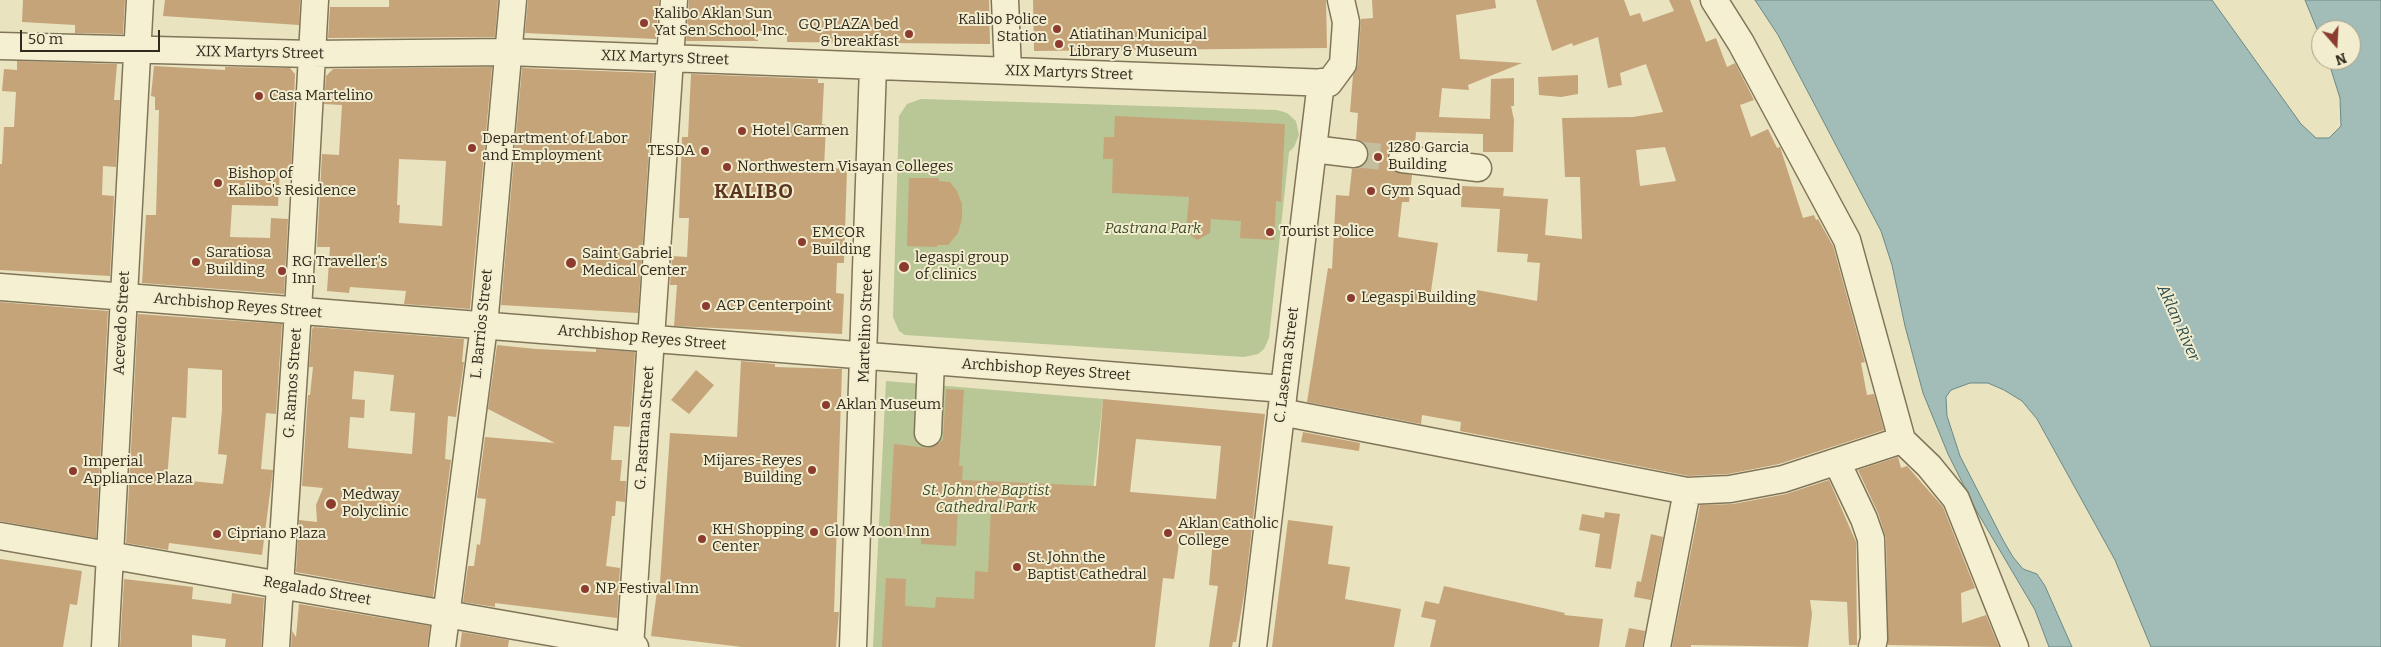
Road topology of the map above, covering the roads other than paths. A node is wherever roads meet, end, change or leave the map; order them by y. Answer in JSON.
{"nodes":[{"id":1,"x":140,"y":0,"type":"edge"},
{"id":2,"x":314,"y":0,"type":"edge"},
{"id":3,"x":513,"y":0,"type":"edge"},
{"id":4,"x":674,"y":0,"type":"edge"},
{"id":5,"x":1005,"y":0,"type":"edge"},
{"id":6,"x":1341,"y":0,"type":"edge"},
{"id":7,"x":1714,"y":0,"type":"edge"},
{"id":8,"x":0,"y":46,"type":"edge"},
{"id":9,"x":137,"y":49,"type":"junction"},
{"id":10,"x":508,"y":52,"type":"junction"},
{"id":11,"x":311,"y":54,"type":"junction"},
{"id":12,"x":670,"y":58,"type":"junction"},
{"id":13,"x":873,"y":66,"type":"junction"},
{"id":14,"x":1008,"y":71,"type":"junction"},
{"id":15,"x":1325,"y":82,"type":"junction"},
{"id":16,"x":1313,"y":149,"type":"junction"},
{"id":17,"x":1354,"y":154,"type":"tunnel mouth"},
{"id":18,"x":1402,"y":159,"type":"tunnel mouth"},
{"id":19,"x":1478,"y":168,"type":"dead end"},
{"id":20,"x":0,"y":287,"type":"edge"},
{"id":21,"x":123,"y":297,"type":"junction"},
{"id":22,"x":298,"y":311,"type":"junction"},
{"id":23,"x":484,"y":326,"type":"junction"},
{"id":24,"x":651,"y":339,"type":"junction"},
{"id":25,"x":865,"y":356,"type":"junction"},
{"id":26,"x":931,"y":361,"type":"junction"},
{"id":27,"x":1283,"y":400,"type":"junction"},
{"id":28,"x":928,"y":433,"type":"dead end"},
{"id":29,"x":1902,"y":440,"type":"junction"},
{"id":30,"x":1837,"y":462,"type":"junction"},
{"id":31,"x":1687,"y":490,"type":"junction"},
{"id":32,"x":0,"y":536,"type":"edge"},
{"id":33,"x":109,"y":554,"type":"junction"},
{"id":34,"x":280,"y":585,"type":"junction"},
{"id":35,"x":446,"y":614,"type":"junction"},
{"id":36,"x":105,"y":647,"type":"edge"},
{"id":37,"x":276,"y":647,"type":"edge"},
{"id":38,"x":442,"y":647,"type":"edge"},
{"id":39,"x":632,"y":647,"type":"edge"},
{"id":40,"x":853,"y":647,"type":"edge"},
{"id":41,"x":1253,"y":647,"type":"edge"},
{"id":42,"x":1656,"y":647,"type":"edge"},
{"id":43,"x":1872,"y":647,"type":"edge"},
{"id":44,"x":2015,"y":647,"type":"edge"}],
"edges":[{"from":1,"to":9,"type":"street","name":"Acevedo Street"},
{"from":2,"to":11,"type":"street","name":"G. Ramos Street"},
{"from":3,"to":10,"type":"street","name":"L. Barrios Street"},
{"from":4,"to":12,"type":"street","name":"G. Pastrana Street"},
{"from":5,"to":14,"type":"street"},
{"from":6,"to":15,"type":"street","name":"C. Laserna Street"},
{"from":7,"to":29,"type":"street"},
{"from":8,"to":9,"type":"street","name":"XIX Martyrs Street"},
{"from":9,"to":11,"type":"street","name":"XIX Martyrs Street"},
{"from":9,"to":21,"type":"street","name":"Acevedo Street"},
{"from":10,"to":11,"type":"street","name":"XIX Martyrs Street"},
{"from":10,"to":12,"type":"street","name":"XIX Martyrs Street"},
{"from":10,"to":23,"type":"street","name":"L. Barrios Street"},
{"from":11,"to":22,"type":"street","name":"G. Ramos Street"},
{"from":12,"to":13,"type":"street","name":"XIX Martyrs Street"},
{"from":12,"to":24,"type":"street","name":"G. Pastrana Street"},
{"from":13,"to":14,"type":"street","name":"XIX Martyrs Street"},
{"from":13,"to":25,"type":"street","name":"Martelino Street"},
{"from":14,"to":15,"type":"street","name":"XIX Martyrs Street"},
{"from":15,"to":16,"type":"street","name":"C. Laserna Street"},
{"from":16,"to":17,"type":"street"},
{"from":16,"to":27,"type":"street","name":"C. Laserna Street"},
{"from":18,"to":19,"type":"street"},
{"from":20,"to":21,"type":"street","name":"Archbishop Reyes Street"},
{"from":21,"to":22,"type":"street","name":"Archbishop Reyes Street"},
{"from":21,"to":33,"type":"street","name":"Acevedo Street"},
{"from":22,"to":23,"type":"street","name":"Archbishop Reyes Street"},
{"from":22,"to":34,"type":"street","name":"G. Ramos Street"},
{"from":23,"to":24,"type":"street","name":"Archbishop Reyes Street"},
{"from":23,"to":35,"type":"street","name":"L. Barrios Street"},
{"from":24,"to":25,"type":"street","name":"Archbishop Reyes Street"},
{"from":24,"to":39,"type":"street","name":"G. Pastrana Street"},
{"from":25,"to":26,"type":"street","name":"Archbishop Reyes Street"},
{"from":25,"to":40,"type":"street","name":"Martelino Street"},
{"from":26,"to":27,"type":"street","name":"Archbishop Reyes Street"},
{"from":26,"to":28,"type":"street"},
{"from":27,"to":31,"type":"street","name":"Archbishop Reyes Street"},
{"from":27,"to":41,"type":"street","name":"C. Laserna Street"},
{"from":29,"to":30,"type":"street","name":"Archbishop Reyes Street"},
{"from":29,"to":44,"type":"street"},
{"from":30,"to":31,"type":"street","name":"Archbishop Reyes Street"},
{"from":30,"to":43,"type":"street"},
{"from":31,"to":42,"type":"street"},
{"from":32,"to":33,"type":"street","name":"Regalado Street"},
{"from":33,"to":34,"type":"street","name":"Regalado Street"},
{"from":33,"to":36,"type":"street","name":"Acevedo Street"},
{"from":34,"to":35,"type":"street","name":"Regalado Street"},
{"from":34,"to":37,"type":"street","name":"G. Ramos Street"},
{"from":35,"to":38,"type":"street","name":"L. Barrios Street"},
{"from":35,"to":39,"type":"street","name":"Regalado Street"}]}
